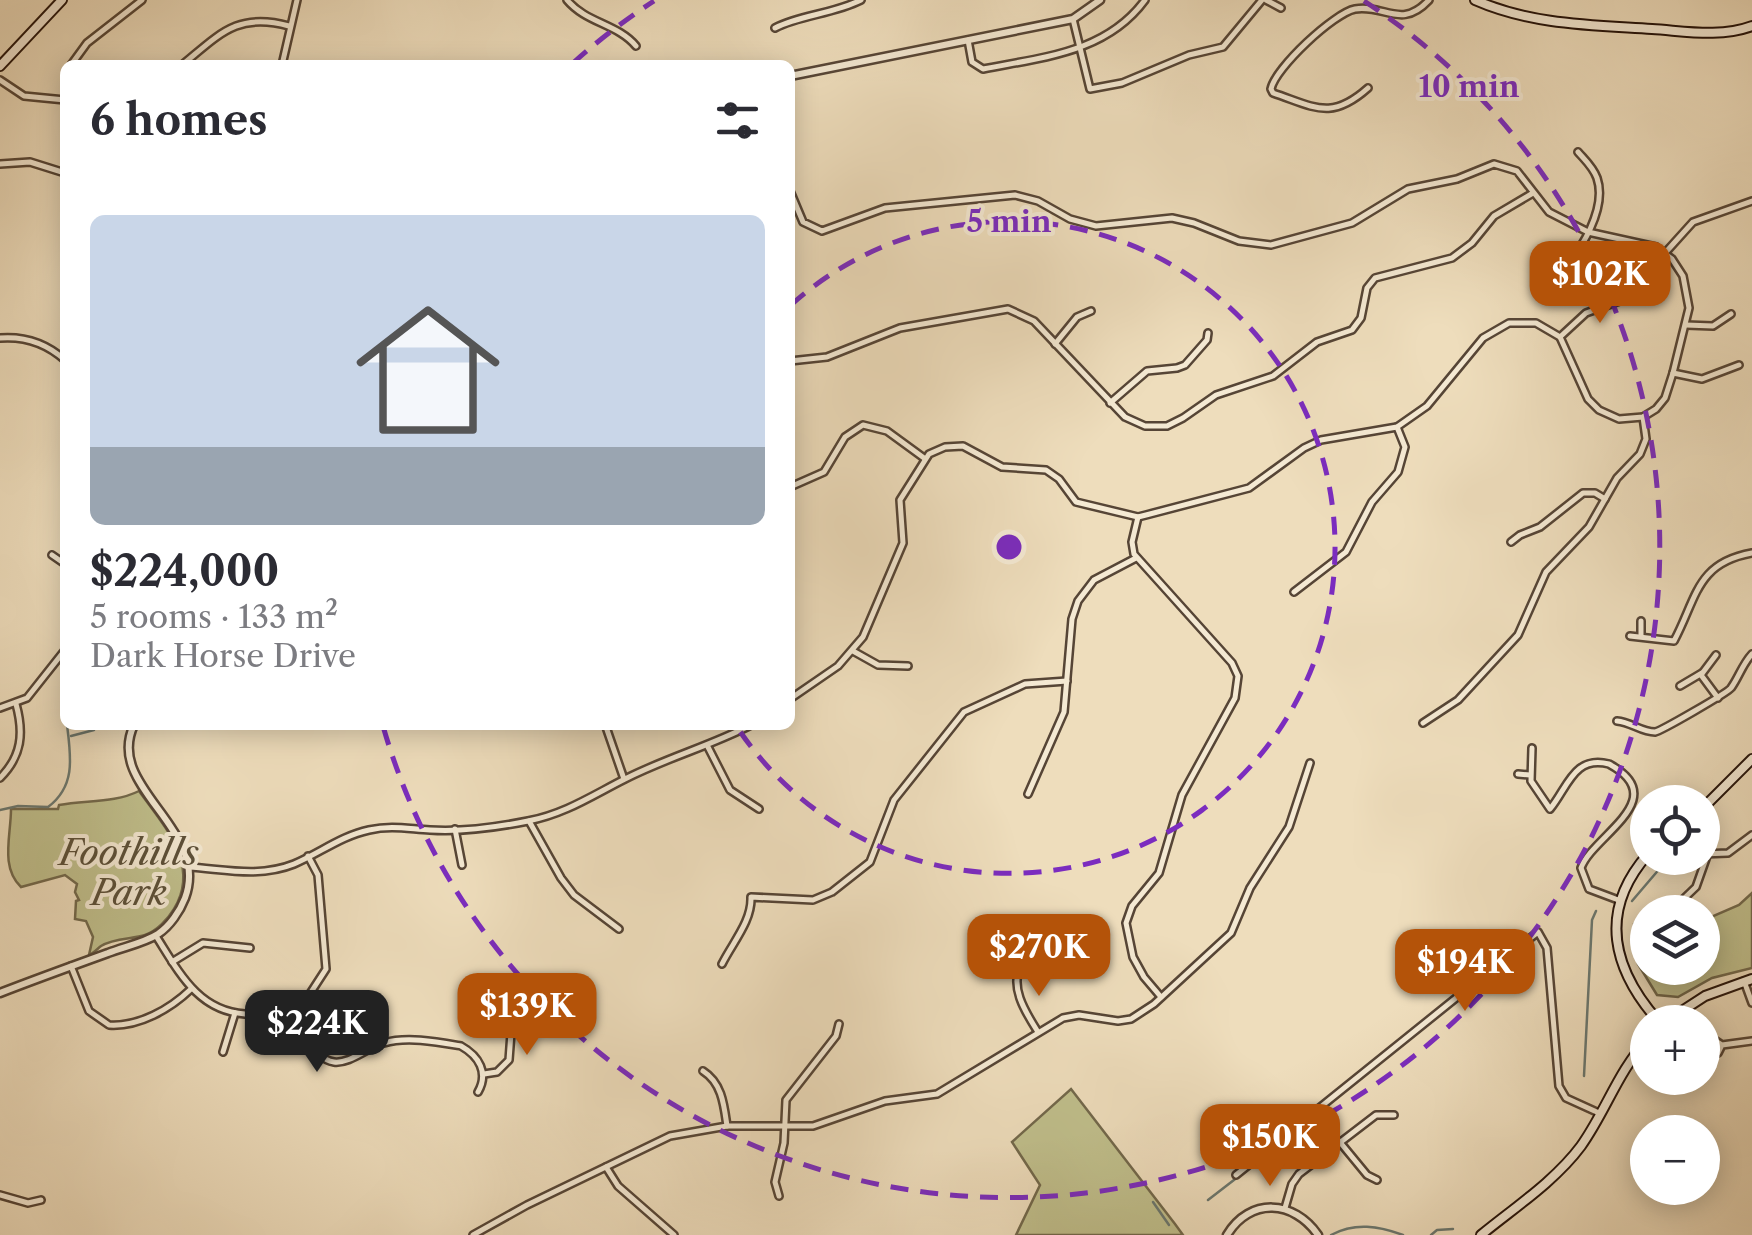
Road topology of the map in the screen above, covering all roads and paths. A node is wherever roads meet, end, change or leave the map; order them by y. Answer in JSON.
{"nodes":[{"id":1,"x":62,"y":0,"type":"edge"},
{"id":2,"x":142,"y":0,"type":"edge"},
{"id":3,"x":297,"y":0,"type":"edge"},
{"id":4,"x":567,"y":0,"type":"edge"},
{"id":5,"x":861,"y":0,"type":"edge"},
{"id":6,"x":1100,"y":0,"type":"edge"},
{"id":7,"x":1144,"y":0,"type":"edge"},
{"id":8,"x":1264,"y":0,"type":"edge"},
{"id":9,"x":1429,"y":0,"type":"edge"},
{"id":10,"x":1476,"y":0,"type":"edge"},
{"id":11,"x":1281,"y":8,"type":"dead end"},
{"id":12,"x":1072,"y":19,"type":"junction"},
{"id":13,"x":289,"y":26,"type":"junction"},
{"id":14,"x":1752,"y":26,"type":"edge"},
{"id":15,"x":775,"y":28,"type":"dead end"},
{"id":16,"x":968,"y":40,"type":"junction"},
{"id":17,"x":636,"y":46,"type":"dead end"},
{"id":18,"x":1080,"y":49,"type":"junction"},
{"id":19,"x":75,"y":60,"type":"edge"},
{"id":20,"x":189,"y":60,"type":"edge"},
{"id":21,"x":283,"y":60,"type":"edge"},
{"id":22,"x":0,"y":66,"type":"edge"},
{"id":23,"x":795,"y":75,"type":"edge"},
{"id":24,"x":0,"y":80,"type":"edge"},
{"id":25,"x":1368,"y":88,"type":"dead end"},
{"id":26,"x":1262,"y":89,"type":"dead end"},
{"id":27,"x":1271,"y":89,"type":"junction"},
{"id":28,"x":60,"y":100,"type":"edge"},
{"id":29,"x":1578,"y":152,"type":"dead end"},
{"id":30,"x":0,"y":164,"type":"edge"},
{"id":31,"x":60,"y":171,"type":"edge"},
{"id":32,"x":988,"y":186,"type":"dead end"},
{"id":33,"x":1533,"y":192,"type":"junction"},
{"id":34,"x":992,"y":196,"type":"junction"},
{"id":35,"x":1752,"y":201,"type":"edge"},
{"id":36,"x":795,"y":203,"type":"edge"},
{"id":37,"x":1588,"y":232,"type":"junction"},
{"id":38,"x":1664,"y":252,"type":"junction"},
{"id":39,"x":1559,"y":270,"type":"dead end"},
{"id":40,"x":1628,"y":298,"type":"dead end"},
{"id":41,"x":1090,"y":311,"type":"dead end"},
{"id":42,"x":1732,"y":314,"type":"dead end"},
{"id":43,"x":1686,"y":325,"type":"junction"},
{"id":44,"x":1208,"y":333,"type":"dead end"},
{"id":45,"x":1560,"y":336,"type":"junction"},
{"id":46,"x":0,"y":338,"type":"edge"},
{"id":47,"x":1056,"y":344,"type":"junction"},
{"id":48,"x":60,"y":357,"type":"edge"},
{"id":49,"x":795,"y":361,"type":"edge"},
{"id":50,"x":1739,"y":365,"type":"dead end"},
{"id":51,"x":1674,"y":374,"type":"junction"},
{"id":52,"x":1110,"y":404,"type":"junction"},
{"id":53,"x":1644,"y":417,"type":"junction"},
{"id":54,"x":1398,"y":427,"type":"junction"},
{"id":55,"x":924,"y":458,"type":"junction"},
{"id":56,"x":1221,"y":483,"type":"dead end"},
{"id":57,"x":795,"y":485,"type":"edge"},
{"id":58,"x":1224,"y":495,"type":"junction"},
{"id":59,"x":1605,"y":499,"type":"junction"},
{"id":60,"x":1138,"y":517,"type":"junction"},
{"id":61,"x":1510,"y":542,"type":"dead end"},
{"id":62,"x":1752,"y":553,"type":"edge"},
{"id":63,"x":52,"y":556,"type":"dead end"},
{"id":64,"x":1136,"y":558,"type":"junction"},
{"id":65,"x":60,"y":561,"type":"edge"},
{"id":66,"x":1294,"y":592,"type":"dead end"},
{"id":67,"x":1641,"y":621,"type":"dead end"},
{"id":68,"x":1630,"y":636,"type":"dead end"},
{"id":69,"x":1640,"y":636,"type":"junction"},
{"id":70,"x":853,"y":651,"type":"junction"},
{"id":71,"x":1752,"y":654,"type":"edge"},
{"id":72,"x":1716,"y":655,"type":"dead end"},
{"id":73,"x":60,"y":656,"type":"edge"},
{"id":74,"x":908,"y":666,"type":"dead end"},
{"id":75,"x":1702,"y":673,"type":"junction"},
{"id":76,"x":1067,"y":680,"type":"junction"},
{"id":77,"x":1680,"y":686,"type":"dead end"},
{"id":78,"x":795,"y":696,"type":"edge"},
{"id":79,"x":1718,"y":698,"type":"junction"},
{"id":80,"x":16,"y":704,"type":"junction"},
{"id":81,"x":0,"y":708,"type":"edge"},
{"id":82,"x":1617,"y":720,"type":"dead end"},
{"id":83,"x":1423,"y":723,"type":"dead end"},
{"id":84,"x":132,"y":730,"type":"edge"},
{"id":85,"x":607,"y":730,"type":"edge"},
{"id":86,"x":740,"y":730,"type":"edge"},
{"id":87,"x":708,"y":747,"type":"junction"},
{"id":88,"x":1532,"y":748,"type":"dead end"},
{"id":89,"x":1752,"y":760,"type":"edge"},
{"id":90,"x":1310,"y":763,"type":"dead end"},
{"id":91,"x":1518,"y":774,"type":"dead end"},
{"id":92,"x":1530,"y":775,"type":"junction"},
{"id":93,"x":0,"y":778,"type":"edge"},
{"id":94,"x":624,"y":779,"type":"junction"},
{"id":95,"x":1720,"y":792,"type":"edge"},
{"id":96,"x":1028,"y":794,"type":"dead end"},
{"id":97,"x":759,"y":810,"type":"dead end"},
{"id":98,"x":529,"y":821,"type":"junction"},
{"id":99,"x":455,"y":829,"type":"junction"},
{"id":100,"x":1752,"y":835,"type":"edge"},
{"id":101,"x":1720,"y":854,"type":"edge"},
{"id":102,"x":308,"y":856,"type":"junction"},
{"id":103,"x":462,"y":866,"type":"dead end"},
{"id":104,"x":188,"y":867,"type":"junction"},
{"id":105,"x":1632,"y":875,"type":"edge"},
{"id":106,"x":1621,"y":901,"type":"junction"},
{"id":107,"x":620,"y":929,"type":"dead end"},
{"id":108,"x":156,"y":936,"type":"junction"},
{"id":109,"x":250,"y":948,"type":"dead end"},
{"id":110,"x":172,"y":962,"type":"junction"},
{"id":111,"x":1022,"y":963,"type":"dead end"},
{"id":112,"x":722,"y":964,"type":"dead end"},
{"id":113,"x":71,"y":966,"type":"junction"},
{"id":114,"x":1748,"y":980,"type":"edge"},
{"id":115,"x":192,"y":989,"type":"junction"},
{"id":116,"x":0,"y":993,"type":"edge"},
{"id":117,"x":524,"y":995,"type":"dead end"},
{"id":118,"x":1162,"y":997,"type":"junction"},
{"id":119,"x":1752,"y":1003,"type":"edge"},
{"id":120,"x":1646,"y":1005,"type":"edge"},
{"id":121,"x":1690,"y":1005,"type":"edge"},
{"id":122,"x":234,"y":1013,"type":"junction"},
{"id":123,"x":292,"y":1021,"type":"junction"},
{"id":124,"x":839,"y":1024,"type":"dead end"},
{"id":125,"x":1038,"y":1032,"type":"junction"},
{"id":126,"x":1752,"y":1041,"type":"edge"},
{"id":127,"x":1722,"y":1045,"type":"dead end"},
{"id":128,"x":223,"y":1052,"type":"dead end"},
{"id":129,"x":1630,"y":1061,"type":"edge"},
{"id":130,"x":703,"y":1071,"type":"dead end"},
{"id":131,"x":484,"y":1074,"type":"junction"},
{"id":132,"x":478,"y":1092,"type":"dead end"},
{"id":133,"x":1600,"y":1114,"type":"junction"},
{"id":134,"x":1394,"y":1115,"type":"dead end"},
{"id":135,"x":727,"y":1126,"type":"junction"},
{"id":136,"x":785,"y":1128,"type":"junction"},
{"id":137,"x":1339,"y":1141,"type":"junction"},
{"id":138,"x":606,"y":1166,"type":"junction"},
{"id":139,"x":1236,"y":1175,"type":"dead end"},
{"id":140,"x":1378,"y":1180,"type":"dead end"},
{"id":141,"x":0,"y":1195,"type":"edge"},
{"id":142,"x":779,"y":1196,"type":"dead end"},
{"id":143,"x":42,"y":1200,"type":"dead end"},
{"id":144,"x":1285,"y":1208,"type":"junction"},
{"id":145,"x":1317,"y":1234,"type":"edge"},
{"id":146,"x":1486,"y":1234,"type":"edge"},
{"id":147,"x":473,"y":1235,"type":"edge"},
{"id":148,"x":674,"y":1235,"type":"edge"},
{"id":149,"x":1227,"y":1235,"type":"edge"}],
"edges":[{"from":1,"to":22,"type":"main road"},
{"from":2,"to":19,"type":"street"},
{"from":3,"to":13,"type":"street"},
{"from":4,"to":17,"type":"street"},
{"from":5,"to":15,"type":"street"},
{"from":6,"to":12,"type":"street"},
{"from":7,"to":18,"type":"street"},
{"from":8,"to":11,"type":"street"},
{"from":8,"to":18,"type":"street"},
{"from":9,"to":27,"type":"street"},
{"from":10,"to":14,"type":"main road"},
{"from":12,"to":16,"type":"street"},
{"from":12,"to":18,"type":"street"},
{"from":13,"to":20,"type":"street"},
{"from":13,"to":21,"type":"street"},
{"from":16,"to":18,"type":"street"},
{"from":16,"to":23,"type":"street"},
{"from":24,"to":28,"type":"street"},
{"from":25,"to":27,"type":"street"},
{"from":26,"to":27,"type":"street"},
{"from":29,"to":37,"type":"street"},
{"from":30,"to":31,"type":"street"},
{"from":32,"to":34,"type":"street"},
{"from":33,"to":34,"type":"street"},
{"from":33,"to":37,"type":"street"},
{"from":33,"to":52,"type":"street"},
{"from":34,"to":36,"type":"street"},
{"from":35,"to":38,"type":"street"},
{"from":37,"to":38,"type":"street"},
{"from":37,"to":39,"type":"street"},
{"from":38,"to":43,"type":"street"},
{"from":40,"to":45,"type":"street"},
{"from":41,"to":47,"type":"street"},
{"from":42,"to":43,"type":"street"},
{"from":43,"to":51,"type":"street"},
{"from":44,"to":52,"type":"street"},
{"from":45,"to":53,"type":"street"},
{"from":45,"to":54,"type":"street"},
{"from":46,"to":48,"type":"street"},
{"from":47,"to":49,"type":"street"},
{"from":47,"to":52,"type":"street"},
{"from":50,"to":51,"type":"street"},
{"from":51,"to":53,"type":"street"},
{"from":53,"to":59,"type":"street"},
{"from":54,"to":58,"type":"street"},
{"from":54,"to":66,"type":"street"},
{"from":55,"to":57,"type":"street"},
{"from":55,"to":60,"type":"street"},
{"from":55,"to":70,"type":"street"},
{"from":56,"to":58,"type":"street"},
{"from":58,"to":60,"type":"street"},
{"from":59,"to":61,"type":"street"},
{"from":59,"to":83,"type":"street"},
{"from":60,"to":64,"type":"street"},
{"from":62,"to":69,"type":"street"},
{"from":63,"to":65,"type":"street"},
{"from":64,"to":76,"type":"street"},
{"from":64,"to":118,"type":"street"},
{"from":67,"to":69,"type":"street"},
{"from":68,"to":69,"type":"street"},
{"from":70,"to":74,"type":"street"},
{"from":70,"to":78,"type":"street"},
{"from":71,"to":79,"type":"street"},
{"from":72,"to":75,"type":"street"},
{"from":73,"to":80,"type":"street"},
{"from":75,"to":77,"type":"street"},
{"from":75,"to":79,"type":"street"},
{"from":76,"to":96,"type":"street"},
{"from":76,"to":112,"type":"street"},
{"from":79,"to":82,"type":"street"},
{"from":80,"to":81,"type":"street"},
{"from":80,"to":93,"type":"street"},
{"from":84,"to":104,"type":"street"},
{"from":85,"to":94,"type":"street"},
{"from":86,"to":87,"type":"street"},
{"from":87,"to":94,"type":"street"},
{"from":87,"to":97,"type":"street"},
{"from":88,"to":92,"type":"street"},
{"from":89,"to":95,"type":"main road"},
{"from":90,"to":118,"type":"street"},
{"from":91,"to":92,"type":"street"},
{"from":92,"to":106,"type":"street"},
{"from":94,"to":98,"type":"street"},
{"from":98,"to":99,"type":"street"},
{"from":98,"to":107,"type":"street"},
{"from":99,"to":102,"type":"street"},
{"from":99,"to":103,"type":"street"},
{"from":100,"to":101,"type":"street"},
{"from":102,"to":104,"type":"street"},
{"from":102,"to":123,"type":"street"},
{"from":104,"to":108,"type":"street"},
{"from":105,"to":106,"type":"main road"},
{"from":106,"to":120,"type":"main road"},
{"from":108,"to":110,"type":"street"},
{"from":108,"to":113,"type":"street"},
{"from":109,"to":110,"type":"street"},
{"from":110,"to":115,"type":"street"},
{"from":111,"to":125,"type":"street"},
{"from":113,"to":115,"type":"street"},
{"from":113,"to":116,"type":"street"},
{"from":114,"to":119,"type":"street"},
{"from":114,"to":121,"type":"main road"},
{"from":115,"to":122,"type":"street"},
{"from":117,"to":131,"type":"street"},
{"from":118,"to":125,"type":"street"},
{"from":122,"to":123,"type":"street"},
{"from":122,"to":128,"type":"street"},
{"from":123,"to":131,"type":"street"},
{"from":124,"to":136,"type":"street"},
{"from":125,"to":136,"type":"street"},
{"from":126,"to":127,"type":"street"},
{"from":129,"to":133,"type":"main road"},
{"from":130,"to":135,"type":"street"},
{"from":131,"to":132,"type":"street"},
{"from":133,"to":139,"type":"street"},
{"from":133,"to":146,"type":"main road"},
{"from":134,"to":137,"type":"street"},
{"from":135,"to":136,"type":"street"},
{"from":135,"to":138,"type":"street"},
{"from":136,"to":142,"type":"street"},
{"from":137,"to":140,"type":"street"},
{"from":137,"to":144,"type":"street"},
{"from":138,"to":147,"type":"street"},
{"from":138,"to":148,"type":"street"},
{"from":141,"to":143,"type":"street"},
{"from":144,"to":145,"type":"street"},
{"from":144,"to":149,"type":"street"}]}
